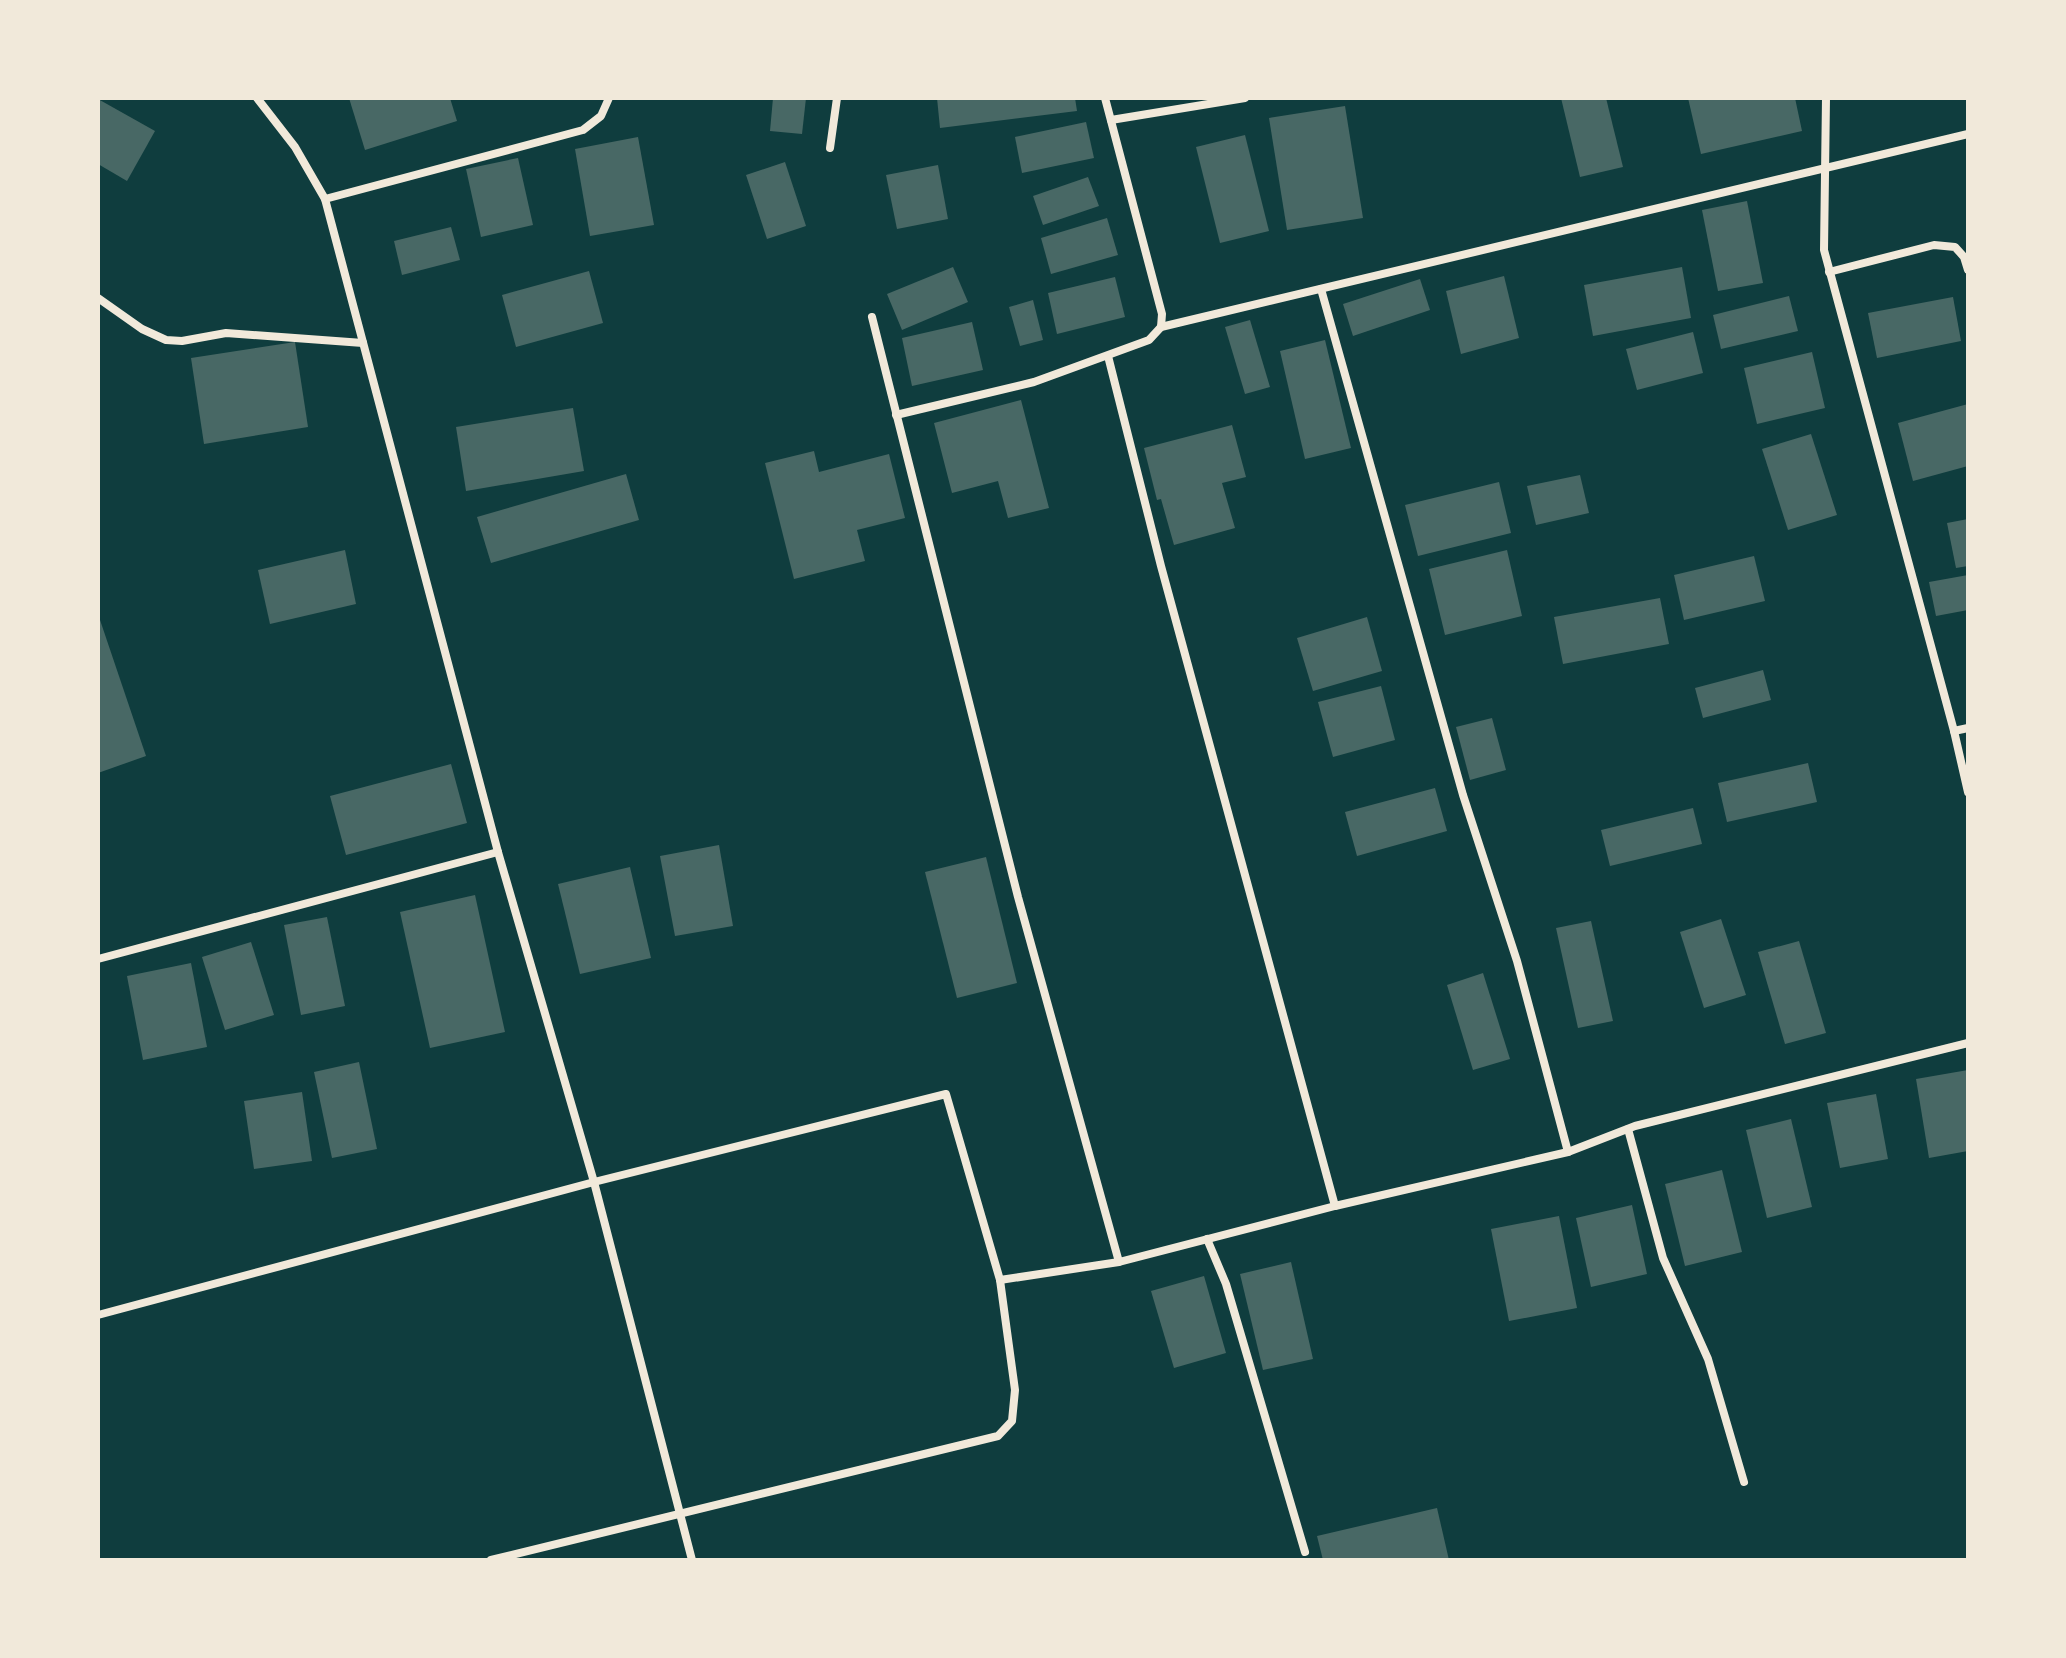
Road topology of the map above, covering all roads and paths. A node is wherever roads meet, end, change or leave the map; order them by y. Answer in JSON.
{"nodes":[{"id":1,"x":257,"y":98,"type":"edge"},
{"id":2,"x":609,"y":98,"type":"edge"},
{"id":3,"x":837,"y":98,"type":"edge"},
{"id":4,"x":1105,"y":98,"type":"edge"},
{"id":5,"x":1245,"y":98,"type":"edge"},
{"id":6,"x":1826,"y":98,"type":"edge"},
{"id":7,"x":1111,"y":120,"type":"junction"},
{"id":8,"x":1968,"y":134,"type":"edge"},
{"id":9,"x":830,"y":148,"type":"dead end"},
{"id":10,"x":1826,"y":167,"type":"junction"},
{"id":11,"x":325,"y":199,"type":"junction"},
{"id":12,"x":1968,"y":270,"type":"edge"},
{"id":13,"x":1829,"y":272,"type":"junction"},
{"id":14,"x":1321,"y":289,"type":"junction"},
{"id":15,"x":98,"y":298,"type":"edge"},
{"id":16,"x":872,"y":317,"type":"dead end"},
{"id":17,"x":1161,"y":327,"type":"junction"},
{"id":18,"x":363,"y":343,"type":"junction"},
{"id":19,"x":1108,"y":356,"type":"junction"},
{"id":20,"x":896,"y":415,"type":"junction"},
{"id":21,"x":1968,"y":728,"type":"edge"},
{"id":22,"x":1954,"y":731,"type":"junction"},
{"id":23,"x":1968,"y":792,"type":"edge"},
{"id":24,"x":498,"y":852,"type":"junction"},
{"id":25,"x":98,"y":959,"type":"edge"},
{"id":26,"x":1968,"y":1043,"type":"edge"},
{"id":27,"x":1628,"y":1129,"type":"junction"},
{"id":28,"x":1568,"y":1152,"type":"junction"},
{"id":29,"x":594,"y":1182,"type":"junction"},
{"id":30,"x":1335,"y":1206,"type":"junction"},
{"id":31,"x":1207,"y":1239,"type":"junction"},
{"id":32,"x":1119,"y":1262,"type":"junction"},
{"id":33,"x":1000,"y":1280,"type":"junction"},
{"id":34,"x":98,"y":1315,"type":"edge"},
{"id":35,"x":1744,"y":1482,"type":"dead end"},
{"id":36,"x":677,"y":1513,"type":"junction"},
{"id":37,"x":1305,"y":1552,"type":"dead end"},
{"id":38,"x":491,"y":1560,"type":"edge"},
{"id":39,"x":692,"y":1560,"type":"edge"}],
"edges":[{"from":1,"to":11,"type":"street"},
{"from":2,"to":11,"type":"street"},
{"from":3,"to":9,"type":"street"},
{"from":4,"to":7,"type":"street"},
{"from":5,"to":7,"type":"street"},
{"from":6,"to":10,"type":"street"},
{"from":7,"to":17,"type":"street"},
{"from":8,"to":10,"type":"street"},
{"from":10,"to":13,"type":"street"},
{"from":10,"to":14,"type":"street"},
{"from":11,"to":18,"type":"street"},
{"from":12,"to":13,"type":"street"},
{"from":13,"to":22,"type":"street"},
{"from":14,"to":17,"type":"street"},
{"from":14,"to":28,"type":"street"},
{"from":15,"to":18,"type":"street"},
{"from":16,"to":20,"type":"street"},
{"from":17,"to":19,"type":"street"},
{"from":18,"to":24,"type":"street"},
{"from":19,"to":20,"type":"street"},
{"from":19,"to":30,"type":"street"},
{"from":20,"to":32,"type":"street"},
{"from":21,"to":22,"type":"street"},
{"from":22,"to":23,"type":"street"},
{"from":24,"to":25,"type":"street"},
{"from":24,"to":29,"type":"street"},
{"from":26,"to":27,"type":"street"},
{"from":27,"to":28,"type":"street"},
{"from":27,"to":35,"type":"street"},
{"from":28,"to":30,"type":"street"},
{"from":29,"to":33,"type":"street"},
{"from":29,"to":34,"type":"street"},
{"from":29,"to":36,"type":"street"},
{"from":30,"to":31,"type":"street"},
{"from":31,"to":32,"type":"street"},
{"from":31,"to":37,"type":"street"},
{"from":32,"to":33,"type":"street"},
{"from":33,"to":36,"type":"street"},
{"from":36,"to":38,"type":"street"},
{"from":36,"to":39,"type":"street"}]}
